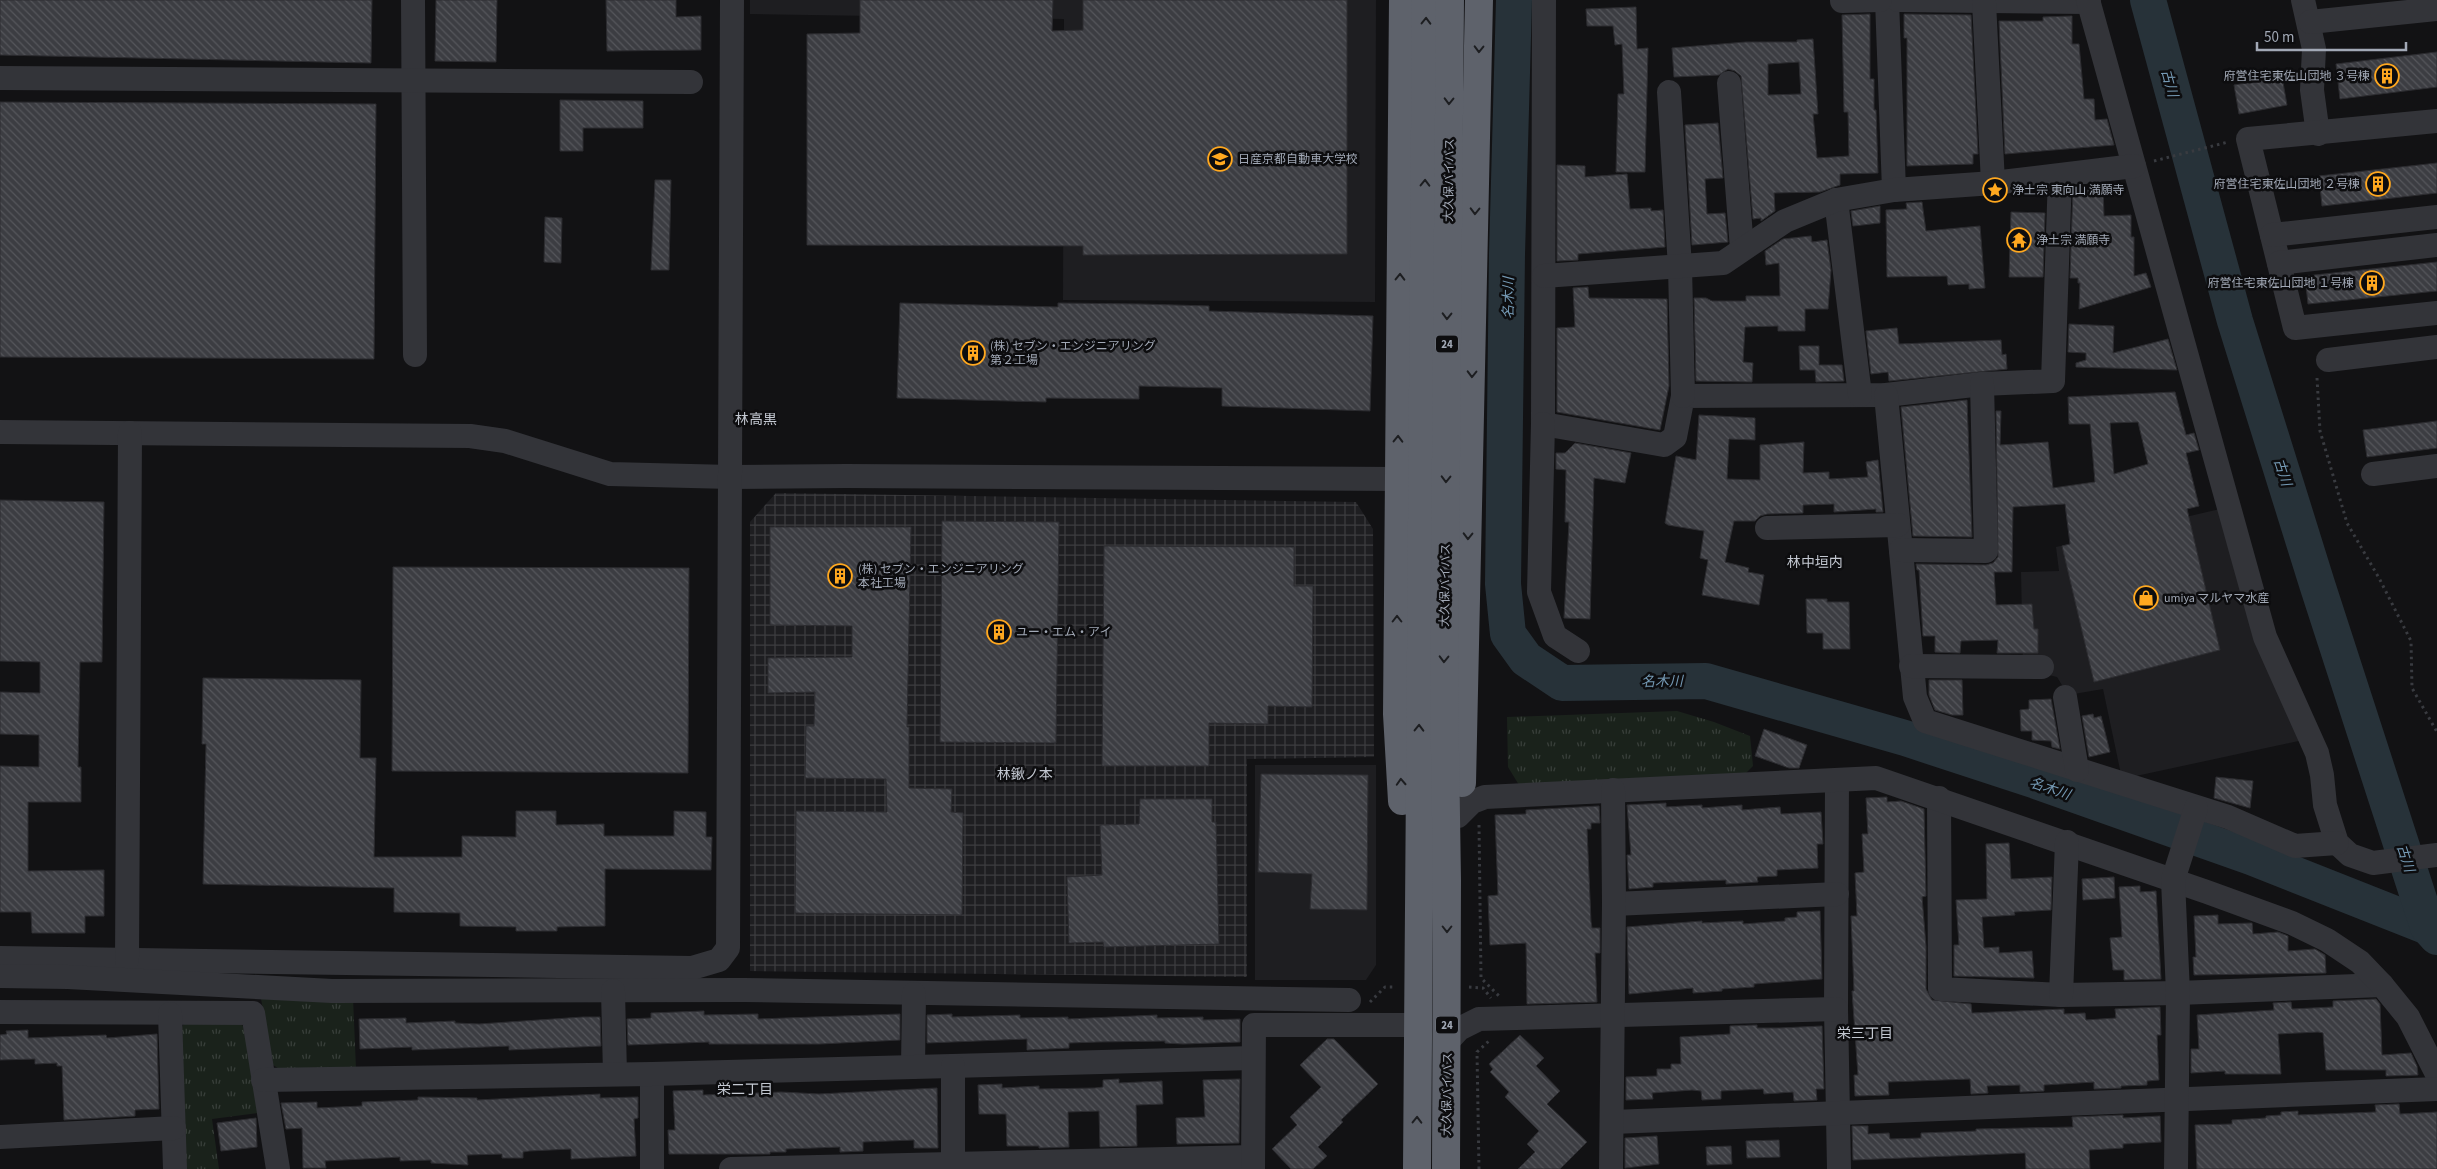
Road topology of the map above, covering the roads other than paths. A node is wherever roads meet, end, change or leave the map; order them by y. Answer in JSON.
{"nodes":[{"id":1,"x":413,"y":0,"type":"edge"},
{"id":2,"x":732,"y":0,"type":"edge"},
{"id":3,"x":1403,"y":0,"type":"edge"},
{"id":4,"x":1426,"y":0,"type":"edge"},
{"id":5,"x":1450,"y":0,"type":"edge"},
{"id":6,"x":1479,"y":0,"type":"edge"},
{"id":7,"x":1544,"y":0,"type":"edge"},
{"id":8,"x":1880,"y":0,"type":"edge"},
{"id":9,"x":1888,"y":0,"type":"edge"},
{"id":10,"x":1898,"y":0,"type":"edge"},
{"id":11,"x":1842,"y":1,"type":"edge"},
{"id":12,"x":2089,"y":1,"type":"edge"},
{"id":13,"x":1984,"y":2,"type":"junction"},
{"id":14,"x":2437,"y":9,"type":"edge"},
{"id":15,"x":2306,"y":11,"type":"edge"},
{"id":16,"x":0,"y":78,"type":"edge"},
{"id":17,"x":413,"y":79,"type":"junction"},
{"id":18,"x":691,"y":82,"type":"dead end"},
{"id":19,"x":1729,"y":83,"type":"dead end"},
{"id":20,"x":1669,"y":92,"type":"dead end"},
{"id":21,"x":2437,"y":121,"type":"edge"},
{"id":22,"x":2318,"y":134,"type":"junction"},
{"id":23,"x":2143,"y":163,"type":"junction"},
{"id":24,"x":2060,"y":176,"type":"junction"},
{"id":25,"x":1993,"y":183,"type":"junction"},
{"id":26,"x":1894,"y":190,"type":"junction"},
{"id":27,"x":1836,"y":200,"type":"junction"},
{"id":28,"x":2437,"y":217,"type":"edge"},
{"id":29,"x":2272,"y":235,"type":"junction"},
{"id":30,"x":2437,"y":245,"type":"edge"},
{"id":31,"x":1742,"y":249,"type":"junction"},
{"id":32,"x":2279,"y":262,"type":"junction"},
{"id":33,"x":1680,"y":267,"type":"junction"},
{"id":34,"x":1544,"y":276,"type":"junction"},
{"id":35,"x":2437,"y":313,"type":"edge"},
{"id":36,"x":2437,"y":347,"type":"edge"},
{"id":37,"x":415,"y":355,"type":"dead end"},
{"id":38,"x":2322,"y":365,"type":"road end"},
{"id":39,"x":1982,"y":384,"type":"junction"},
{"id":40,"x":1860,"y":395,"type":"junction"},
{"id":41,"x":1886,"y":395,"type":"junction"},
{"id":42,"x":1683,"y":396,"type":"junction"},
{"id":43,"x":1543,"y":424,"type":"junction"},
{"id":44,"x":0,"y":432,"type":"edge"},
{"id":45,"x":130,"y":433,"type":"junction"},
{"id":46,"x":2437,"y":466,"type":"edge"},
{"id":47,"x":2373,"y":474,"type":"dead end"},
{"id":48,"x":731,"y":477,"type":"junction"},
{"id":49,"x":1397,"y":479,"type":"junction"},
{"id":50,"x":1898,"y":525,"type":"junction"},
{"id":51,"x":1767,"y":528,"type":"dead end"},
{"id":52,"x":1901,"y":550,"type":"junction"},
{"id":53,"x":1578,"y":651,"type":"dead end"},
{"id":54,"x":1911,"y":666,"type":"junction"},
{"id":55,"x":2042,"y":667,"type":"dead end"},
{"id":56,"x":1432,"y":688,"type":"junction"},
{"id":57,"x":2065,"y":697,"type":"dead end"},
{"id":58,"x":2077,"y":770,"type":"junction"},
{"id":59,"x":1837,"y":780,"type":"junction"},
{"id":60,"x":1613,"y":790,"type":"junction"},
{"id":61,"x":1940,"y":798,"type":"junction"},
{"id":62,"x":2196,"y":808,"type":"junction"},
{"id":63,"x":1458,"y":816,"type":"junction"},
{"id":64,"x":2067,"y":842,"type":"junction"},
{"id":65,"x":2337,"y":843,"type":"junction"},
{"id":66,"x":2437,"y":855,"type":"edge"},
{"id":67,"x":1447,"y":880,"type":"junction"},
{"id":68,"x":2173,"y":880,"type":"junction"},
{"id":69,"x":1837,"y":894,"type":"junction"},
{"id":70,"x":1614,"y":904,"type":"junction"},
{"id":71,"x":1417,"y":916,"type":"junction"},
{"id":72,"x":0,"y":958,"type":"edge"},
{"id":73,"x":127,"y":960,"type":"junction"},
{"id":74,"x":0,"y":976,"type":"edge"},
{"id":75,"x":2382,"y":984,"type":"junction"},
{"id":76,"x":613,"y":990,"type":"junction"},
{"id":77,"x":2178,"y":993,"type":"junction"},
{"id":78,"x":914,"y":994,"type":"junction"},
{"id":79,"x":2062,"y":995,"type":"junction"},
{"id":80,"x":1357,"y":1003,"type":"road end"},
{"id":81,"x":1836,"y":1009,"type":"junction"},
{"id":82,"x":0,"y":1012,"type":"edge"},
{"id":83,"x":170,"y":1014,"type":"junction"},
{"id":84,"x":1614,"y":1016,"type":"junction"},
{"id":85,"x":1418,"y":1025,"type":"junction"},
{"id":86,"x":1447,"y":1042,"type":"junction"},
{"id":87,"x":1253,"y":1058,"type":"junction"},
{"id":88,"x":953,"y":1066,"type":"junction"},
{"id":89,"x":913,"y":1067,"type":"junction"},
{"id":90,"x":615,"y":1074,"type":"junction"},
{"id":91,"x":652,"y":1074,"type":"junction"},
{"id":92,"x":2437,"y":1074,"type":"edge"},
{"id":93,"x":263,"y":1080,"type":"junction"},
{"id":94,"x":2437,"y":1089,"type":"edge"},
{"id":95,"x":2178,"y":1098,"type":"junction"},
{"id":96,"x":1839,"y":1111,"type":"junction"},
{"id":97,"x":1613,"y":1122,"type":"junction"},
{"id":98,"x":174,"y":1128,"type":"junction"},
{"id":99,"x":0,"y":1136,"type":"edge"},
{"id":100,"x":1253,"y":1163,"type":"edge"},
{"id":101,"x":953,"y":1166,"type":"edge"},
{"id":102,"x":174,"y":1169,"type":"edge"},
{"id":103,"x":278,"y":1169,"type":"edge"},
{"id":104,"x":652,"y":1169,"type":"edge"},
{"id":105,"x":731,"y":1169,"type":"edge"},
{"id":106,"x":1417,"y":1169,"type":"edge"},
{"id":107,"x":1446,"y":1169,"type":"edge"},
{"id":108,"x":1611,"y":1169,"type":"edge"},
{"id":109,"x":1839,"y":1169,"type":"edge"},
{"id":110,"x":2176,"y":1169,"type":"edge"}],
"edges":[{"from":1,"to":17,"type":"street"},
{"from":2,"to":48,"type":"street"},
{"from":49,"to":3,"type":"highway","one_way":true},
{"from":56,"to":4,"type":"highway","name":"大久保バイパス","number":"24","one_way":true},
{"from":5,"to":56,"type":"highway","name":"大久保バイパス","number":"24","one_way":true},
{"from":6,"to":63,"type":"highway","one_way":true},
{"from":7,"to":34,"type":"street"},
{"from":8,"to":11,"type":"street"},
{"from":9,"to":26,"type":"street"},
{"from":10,"to":13,"type":"street"},
{"from":12,"to":13,"type":"street"},
{"from":12,"to":23,"type":"street"},
{"from":13,"to":25,"type":"street"},
{"from":14,"to":15,"type":"street"},
{"from":15,"to":22,"type":"street"},
{"from":16,"to":17,"type":"street"},
{"from":17,"to":18,"type":"street"},
{"from":17,"to":37,"type":"street"},
{"from":19,"to":31,"type":"street"},
{"from":20,"to":33,"type":"street"},
{"from":21,"to":22,"type":"street"},
{"from":22,"to":29,"type":"street"},
{"from":23,"to":24,"type":"street"},
{"from":23,"to":65,"type":"street"},
{"from":24,"to":25,"type":"street"},
{"from":24,"to":39,"type":"street"},
{"from":25,"to":26,"type":"street"},
{"from":26,"to":27,"type":"street"},
{"from":27,"to":31,"type":"street"},
{"from":27,"to":40,"type":"street"},
{"from":28,"to":29,"type":"street"},
{"from":29,"to":32,"type":"street"},
{"from":30,"to":32,"type":"street"},
{"from":31,"to":33,"type":"street"},
{"from":32,"to":35,"type":"street"},
{"from":33,"to":34,"type":"street"},
{"from":33,"to":42,"type":"street"},
{"from":34,"to":43,"type":"street"},
{"from":36,"to":38,"type":"street"},
{"from":39,"to":41,"type":"street"},
{"from":39,"to":52,"type":"street"},
{"from":40,"to":41,"type":"street"},
{"from":40,"to":42,"type":"street"},
{"from":41,"to":50,"type":"street"},
{"from":42,"to":43,"type":"street"},
{"from":43,"to":53,"type":"street"},
{"from":44,"to":45,"type":"street"},
{"from":45,"to":48,"type":"street"},
{"from":45,"to":73,"type":"street"},
{"from":46,"to":47,"type":"street"},
{"from":48,"to":49,"type":"street"},
{"from":48,"to":73,"type":"street"},
{"from":71,"to":49,"type":"highway","one_way":true},
{"from":50,"to":51,"type":"street"},
{"from":50,"to":52,"type":"street"},
{"from":52,"to":54,"type":"street"},
{"from":54,"to":55,"type":"street"},
{"from":54,"to":58,"type":"street"},
{"from":56,"to":67,"type":"highway","name":"大久保バイパス","number":"24"},
{"from":71,"to":56,"type":"highway","name":"大久保バイパス","number":"24","one_way":true},
{"from":57,"to":58,"type":"street"},
{"from":58,"to":62,"type":"street"},
{"from":59,"to":60,"type":"street"},
{"from":59,"to":61,"type":"street"},
{"from":59,"to":69,"type":"street"},
{"from":60,"to":63,"type":"street"},
{"from":60,"to":70,"type":"street"},
{"from":61,"to":64,"type":"street"},
{"from":61,"to":79,"type":"street"},
{"from":62,"to":65,"type":"street"},
{"from":62,"to":68,"type":"street"},
{"from":63,"to":67,"type":"highway"},
{"from":64,"to":68,"type":"street"},
{"from":64,"to":79,"type":"street"},
{"from":65,"to":66,"type":"street"},
{"from":67,"to":86,"type":"highway","name":"大久保バイパス","number":"24","one_way":true},
{"from":68,"to":75,"type":"street"},
{"from":68,"to":77,"type":"street"},
{"from":69,"to":70,"type":"street"},
{"from":69,"to":81,"type":"street"},
{"from":70,"to":84,"type":"street"},
{"from":71,"to":85,"type":"highway","name":"大久保バイパス","number":"24"},
{"from":72,"to":73,"type":"street"},
{"from":74,"to":76,"type":"street"},
{"from":75,"to":77,"type":"street"},
{"from":75,"to":92,"type":"street"},
{"from":76,"to":78,"type":"street"},
{"from":76,"to":90,"type":"street"},
{"from":77,"to":79,"type":"street"},
{"from":77,"to":95,"type":"street"},
{"from":78,"to":80,"type":"street"},
{"from":78,"to":89,"type":"street"},
{"from":81,"to":84,"type":"street"},
{"from":81,"to":96,"type":"street"},
{"from":82,"to":83,"type":"street"},
{"from":83,"to":93,"type":"street"},
{"from":83,"to":98,"type":"street"},
{"from":84,"to":86,"type":"street"},
{"from":84,"to":97,"type":"street"},
{"from":85,"to":87,"type":"street"},
{"from":106,"to":85,"type":"highway","name":"大久保バイパス","number":"24","one_way":true},
{"from":86,"to":107,"type":"highway","name":"大久保バイパス","number":"24"},
{"from":87,"to":88,"type":"street"},
{"from":87,"to":100,"type":"street"},
{"from":88,"to":89,"type":"street"},
{"from":88,"to":101,"type":"street"},
{"from":89,"to":91,"type":"street"},
{"from":90,"to":91,"type":"street"},
{"from":90,"to":93,"type":"street"},
{"from":91,"to":104,"type":"street"},
{"from":93,"to":103,"type":"street"},
{"from":94,"to":95,"type":"street"},
{"from":95,"to":96,"type":"street"},
{"from":95,"to":110,"type":"street"},
{"from":96,"to":97,"type":"street"},
{"from":96,"to":109,"type":"street"},
{"from":97,"to":108,"type":"street"},
{"from":98,"to":99,"type":"street"},
{"from":98,"to":102,"type":"street"},
{"from":100,"to":101,"type":"street"},
{"from":101,"to":105,"type":"street"}]}
